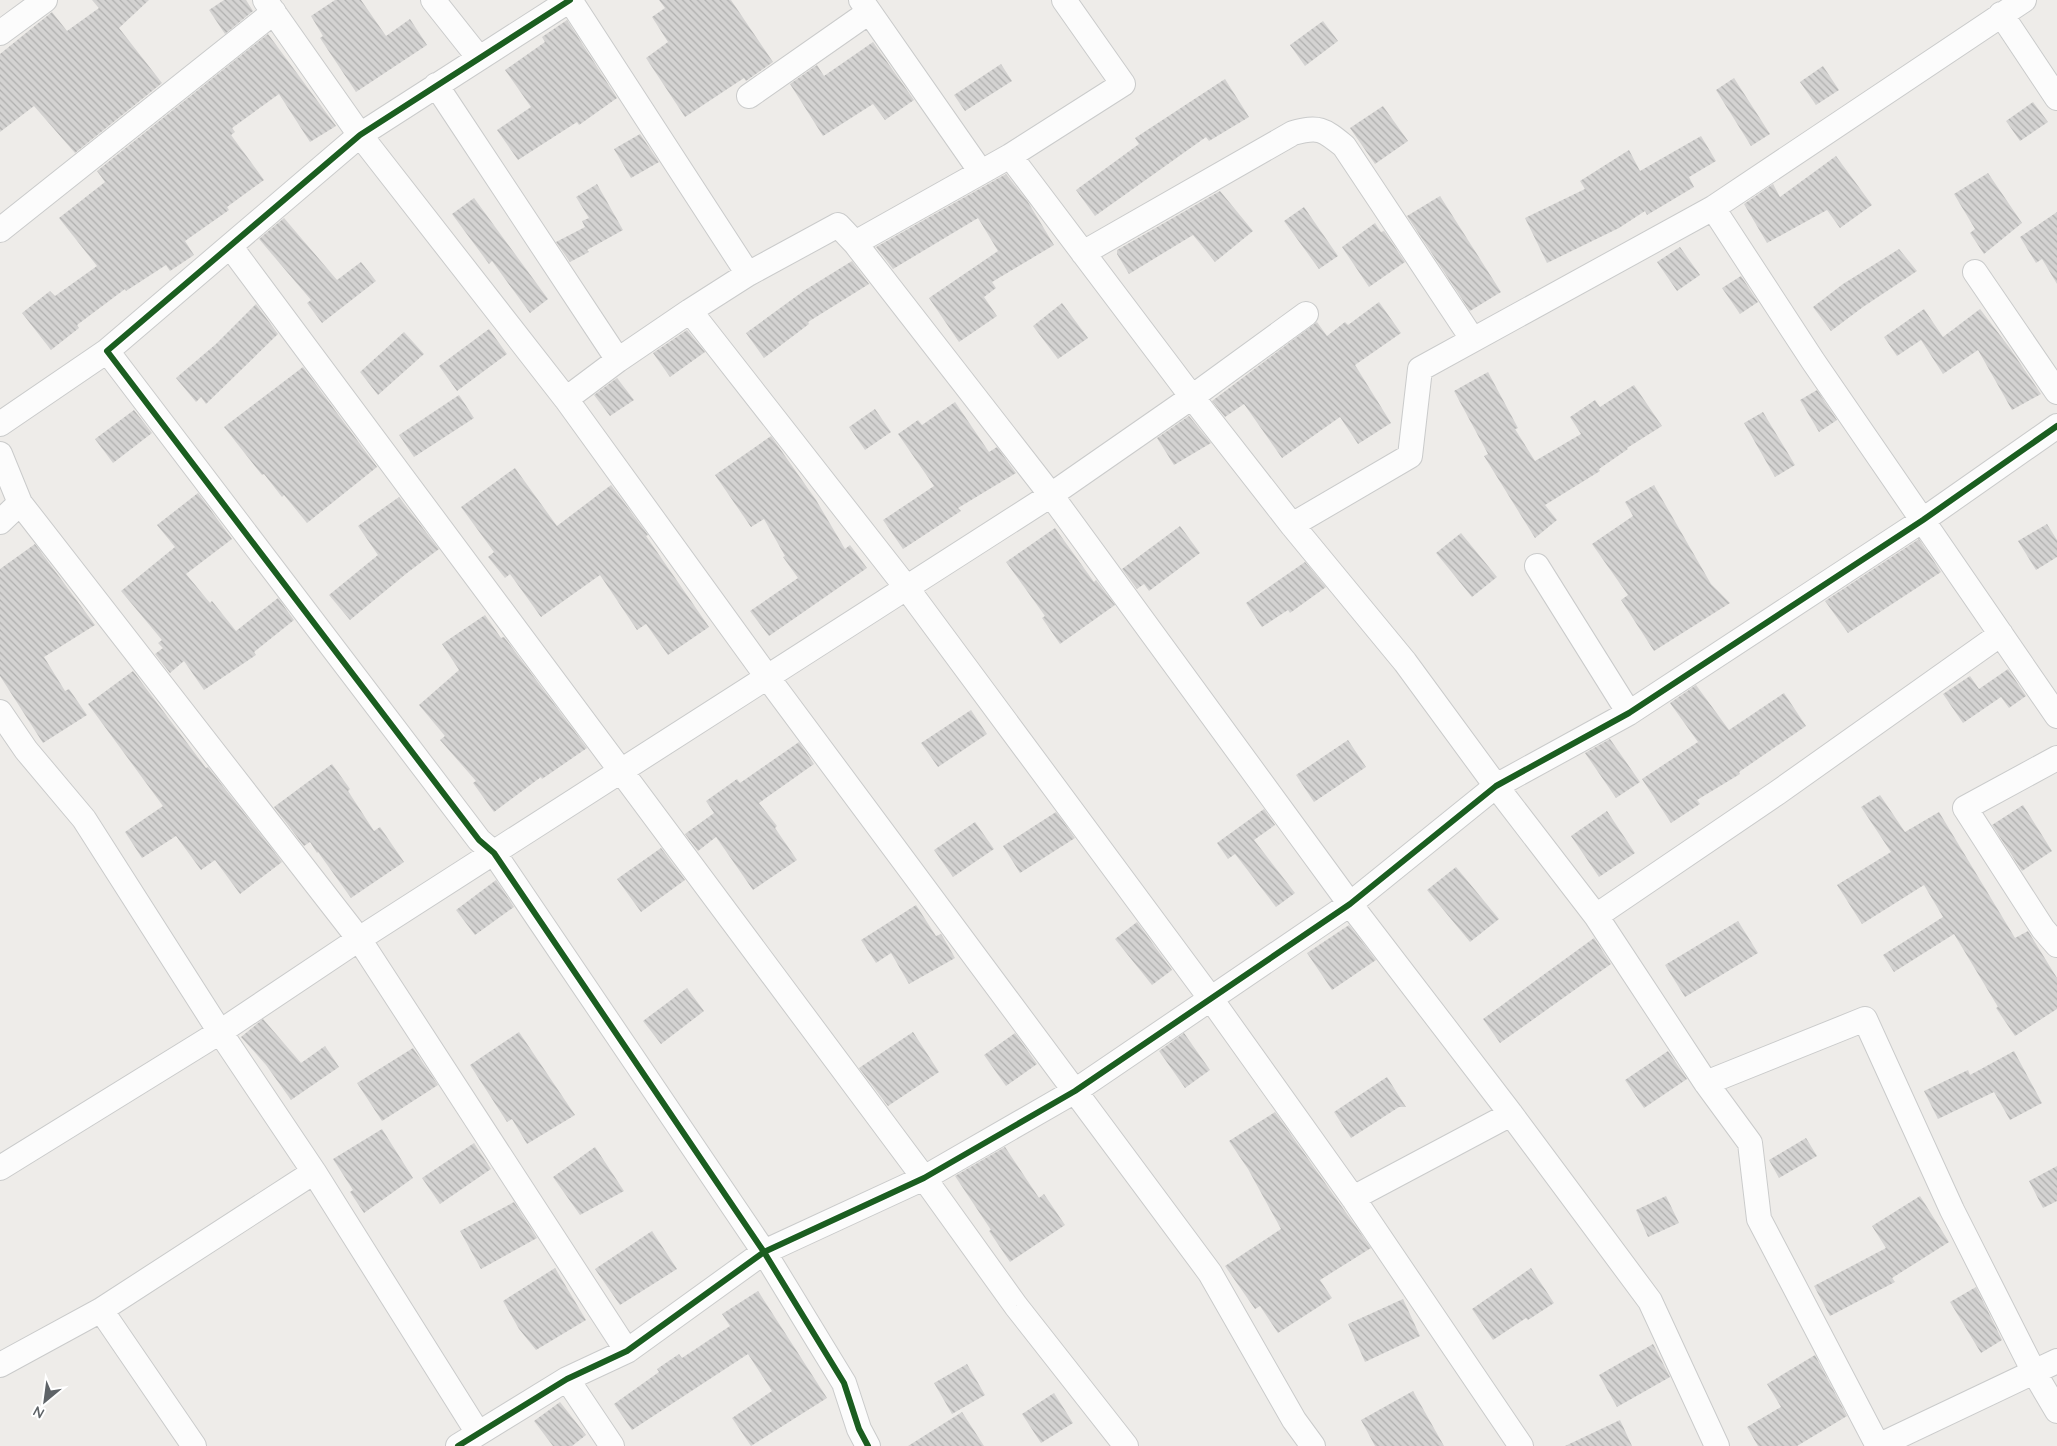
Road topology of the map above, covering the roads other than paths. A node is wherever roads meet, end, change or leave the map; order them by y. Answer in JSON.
{"nodes":[{"id":1,"x":45,"y":0,"type":"edge"},
{"id":2,"x":434,"y":0,"type":"edge"},
{"id":3,"x":570,"y":0,"type":"edge"},
{"id":4,"x":1064,"y":0,"type":"edge"},
{"id":5,"x":2024,"y":0,"type":"edge"},
{"id":6,"x":270,"y":6,"type":"edge"},
{"id":7,"x":865,"y":6,"type":"edge"},
{"id":8,"x":2001,"y":14,"type":"junction"},
{"id":9,"x":0,"y":33,"type":"edge"},
{"id":10,"x":479,"y":58,"type":"junction"},
{"id":11,"x":436,"y":86,"type":"junction"},
{"id":12,"x":749,"y":96,"type":"dead end"},
{"id":13,"x":2057,"y":98,"type":"edge"},
{"id":14,"x":360,"y":135,"type":"junction"},
{"id":15,"x":1010,"y":156,"type":"junction"},
{"id":16,"x":981,"y":172,"type":"junction"},
{"id":17,"x":1713,"y":208,"type":"junction"},
{"id":18,"x":0,"y":230,"type":"edge"},
{"id":19,"x":855,"y":243,"type":"junction"},
{"id":20,"x":230,"y":246,"type":"junction"},
{"id":21,"x":1083,"y":253,"type":"junction"},
{"id":22,"x":1975,"y":272,"type":"dead end"},
{"id":23,"x":748,"y":274,"type":"junction"},
{"id":24,"x":690,"y":311,"type":"junction"},
{"id":25,"x":1306,"y":314,"type":"dead end"},
{"id":26,"x":1473,"y":340,"type":"junction"},
{"id":27,"x":106,"y":351,"type":"junction"},
{"id":28,"x":618,"y":360,"type":"junction"},
{"id":29,"x":2057,"y":392,"type":"edge"},
{"id":30,"x":1192,"y":397,"type":"junction"},
{"id":31,"x":566,"y":399,"type":"junction"},
{"id":32,"x":0,"y":424,"type":"edge"},
{"id":33,"x":2057,"y":426,"type":"edge"},
{"id":34,"x":0,"y":454,"type":"edge"},
{"id":35,"x":1051,"y":495,"type":"junction"},
{"id":36,"x":20,"y":503,"type":"junction"},
{"id":37,"x":1923,"y":520,"type":"junction"},
{"id":38,"x":0,"y":522,"type":"edge"},
{"id":39,"x":1292,"y":525,"type":"junction"},
{"id":40,"x":1537,"y":566,"type":"dead end"},
{"id":41,"x":906,"y":587,"type":"junction"},
{"id":42,"x":2001,"y":634,"type":"junction"},
{"id":43,"x":768,"y":678,"type":"junction"},
{"id":44,"x":0,"y":712,"type":"edge"},
{"id":45,"x":1629,"y":713,"type":"junction"},
{"id":46,"x":2057,"y":716,"type":"edge"},
{"id":47,"x":2057,"y":758,"type":"edge"},
{"id":48,"x":621,"y":770,"type":"junction"},
{"id":49,"x":1496,"y":786,"type":"junction"},
{"id":50,"x":494,"y":854,"type":"junction"},
{"id":51,"x":1350,"y":904,"type":"junction"},
{"id":52,"x":1596,"y":916,"type":"junction"},
{"id":53,"x":359,"y":939,"type":"junction"},
{"id":54,"x":2057,"y":945,"type":"edge"},
{"id":55,"x":1211,"y":999,"type":"junction"},
{"id":56,"x":220,"y":1032,"type":"junction"},
{"id":57,"x":1706,"y":1083,"type":"junction"},
{"id":58,"x":1075,"y":1091,"type":"junction"},
{"id":59,"x":1511,"y":1114,"type":"junction"},
{"id":60,"x":0,"y":1168,"type":"edge"},
{"id":61,"x":314,"y":1172,"type":"junction"},
{"id":62,"x":924,"y":1178,"type":"junction"},
{"id":63,"x":1354,"y":1198,"type":"junction"},
{"id":64,"x":764,"y":1252,"type":"junction"},
{"id":65,"x":101,"y":1310,"type":"junction"},
{"id":66,"x":627,"y":1351,"type":"junction"},
{"id":67,"x":2057,"y":1360,"type":"edge"},
{"id":68,"x":0,"y":1365,"type":"edge"},
{"id":69,"x":2034,"y":1372,"type":"junction"},
{"id":70,"x":567,"y":1380,"type":"junction"},
{"id":71,"x":2057,"y":1411,"type":"edge"},
{"id":72,"x":478,"y":1433,"type":"junction"},
{"id":73,"x":194,"y":1446,"type":"edge"},
{"id":74,"x":458,"y":1446,"type":"edge"},
{"id":75,"x":612,"y":1446,"type":"edge"},
{"id":76,"x":868,"y":1446,"type":"edge"},
{"id":77,"x":1126,"y":1446,"type":"edge"},
{"id":78,"x":1313,"y":1446,"type":"edge"},
{"id":79,"x":1521,"y":1446,"type":"edge"},
{"id":80,"x":1717,"y":1446,"type":"edge"}],
"edges":[{"from":1,"to":9,"type":"street"},
{"from":2,"to":10,"type":"street"},
{"from":3,"to":10,"type":"street"},
{"from":3,"to":23,"type":"street"},
{"from":4,"to":15,"type":"street"},
{"from":5,"to":8,"type":"street"},
{"from":6,"to":14,"type":"street"},
{"from":6,"to":18,"type":"street"},
{"from":7,"to":12,"type":"street"},
{"from":7,"to":16,"type":"street"},
{"from":8,"to":13,"type":"street"},
{"from":8,"to":17,"type":"street"},
{"from":10,"to":11,"type":"street"},
{"from":11,"to":14,"type":"street"},
{"from":11,"to":28,"type":"street"},
{"from":14,"to":20,"type":"street"},
{"from":14,"to":31,"type":"street"},
{"from":15,"to":16,"type":"street"},
{"from":15,"to":21,"type":"street"},
{"from":16,"to":19,"type":"street"},
{"from":17,"to":26,"type":"street"},
{"from":17,"to":37,"type":"street"},
{"from":19,"to":23,"type":"street"},
{"from":19,"to":35,"type":"street"},
{"from":20,"to":27,"type":"street"},
{"from":20,"to":48,"type":"street"},
{"from":21,"to":26,"type":"street"},
{"from":21,"to":30,"type":"street"},
{"from":22,"to":29,"type":"street"},
{"from":23,"to":24,"type":"street"},
{"from":24,"to":28,"type":"street"},
{"from":24,"to":41,"type":"street"},
{"from":25,"to":30,"type":"street"},
{"from":26,"to":39,"type":"street"},
{"from":27,"to":32,"type":"street"},
{"from":27,"to":50,"type":"street"},
{"from":28,"to":31,"type":"street"},
{"from":30,"to":35,"type":"street"},
{"from":30,"to":39,"type":"street"},
{"from":31,"to":43,"type":"street"},
{"from":33,"to":37,"type":"street"},
{"from":34,"to":36,"type":"street"},
{"from":35,"to":41,"type":"street"},
{"from":35,"to":51,"type":"street"},
{"from":36,"to":38,"type":"street"},
{"from":36,"to":53,"type":"street"},
{"from":37,"to":42,"type":"street"},
{"from":37,"to":45,"type":"street"},
{"from":39,"to":49,"type":"street"},
{"from":40,"to":45,"type":"street"},
{"from":41,"to":43,"type":"street"},
{"from":41,"to":55,"type":"street"},
{"from":42,"to":46,"type":"street"},
{"from":42,"to":52,"type":"street"},
{"from":43,"to":48,"type":"street"},
{"from":43,"to":58,"type":"street"},
{"from":44,"to":56,"type":"street"},
{"from":45,"to":49,"type":"street"},
{"from":47,"to":54,"type":"street"},
{"from":48,"to":50,"type":"street"},
{"from":48,"to":62,"type":"street"},
{"from":49,"to":51,"type":"street"},
{"from":49,"to":52,"type":"street"},
{"from":50,"to":53,"type":"street"},
{"from":50,"to":64,"type":"street"},
{"from":51,"to":55,"type":"street"},
{"from":51,"to":59,"type":"street"},
{"from":52,"to":57,"type":"street"},
{"from":53,"to":56,"type":"street"},
{"from":53,"to":66,"type":"street"},
{"from":55,"to":58,"type":"street"},
{"from":55,"to":63,"type":"street"},
{"from":56,"to":60,"type":"street"},
{"from":56,"to":61,"type":"street"},
{"from":57,"to":69,"type":"street"},
{"from":57,"to":69,"type":"street"},
{"from":58,"to":62,"type":"street"},
{"from":58,"to":78,"type":"street"},
{"from":59,"to":63,"type":"street"},
{"from":59,"to":80,"type":"street"},
{"from":61,"to":65,"type":"street"},
{"from":61,"to":72,"type":"street"},
{"from":62,"to":64,"type":"street"},
{"from":62,"to":77,"type":"street"},
{"from":63,"to":79,"type":"street"},
{"from":64,"to":66,"type":"street"},
{"from":64,"to":76,"type":"street"},
{"from":65,"to":68,"type":"street"},
{"from":65,"to":73,"type":"street"},
{"from":66,"to":70,"type":"street"},
{"from":67,"to":69,"type":"street"},
{"from":69,"to":71,"type":"street"},
{"from":70,"to":72,"type":"street"},
{"from":70,"to":75,"type":"street"},
{"from":72,"to":74,"type":"street"}]}
